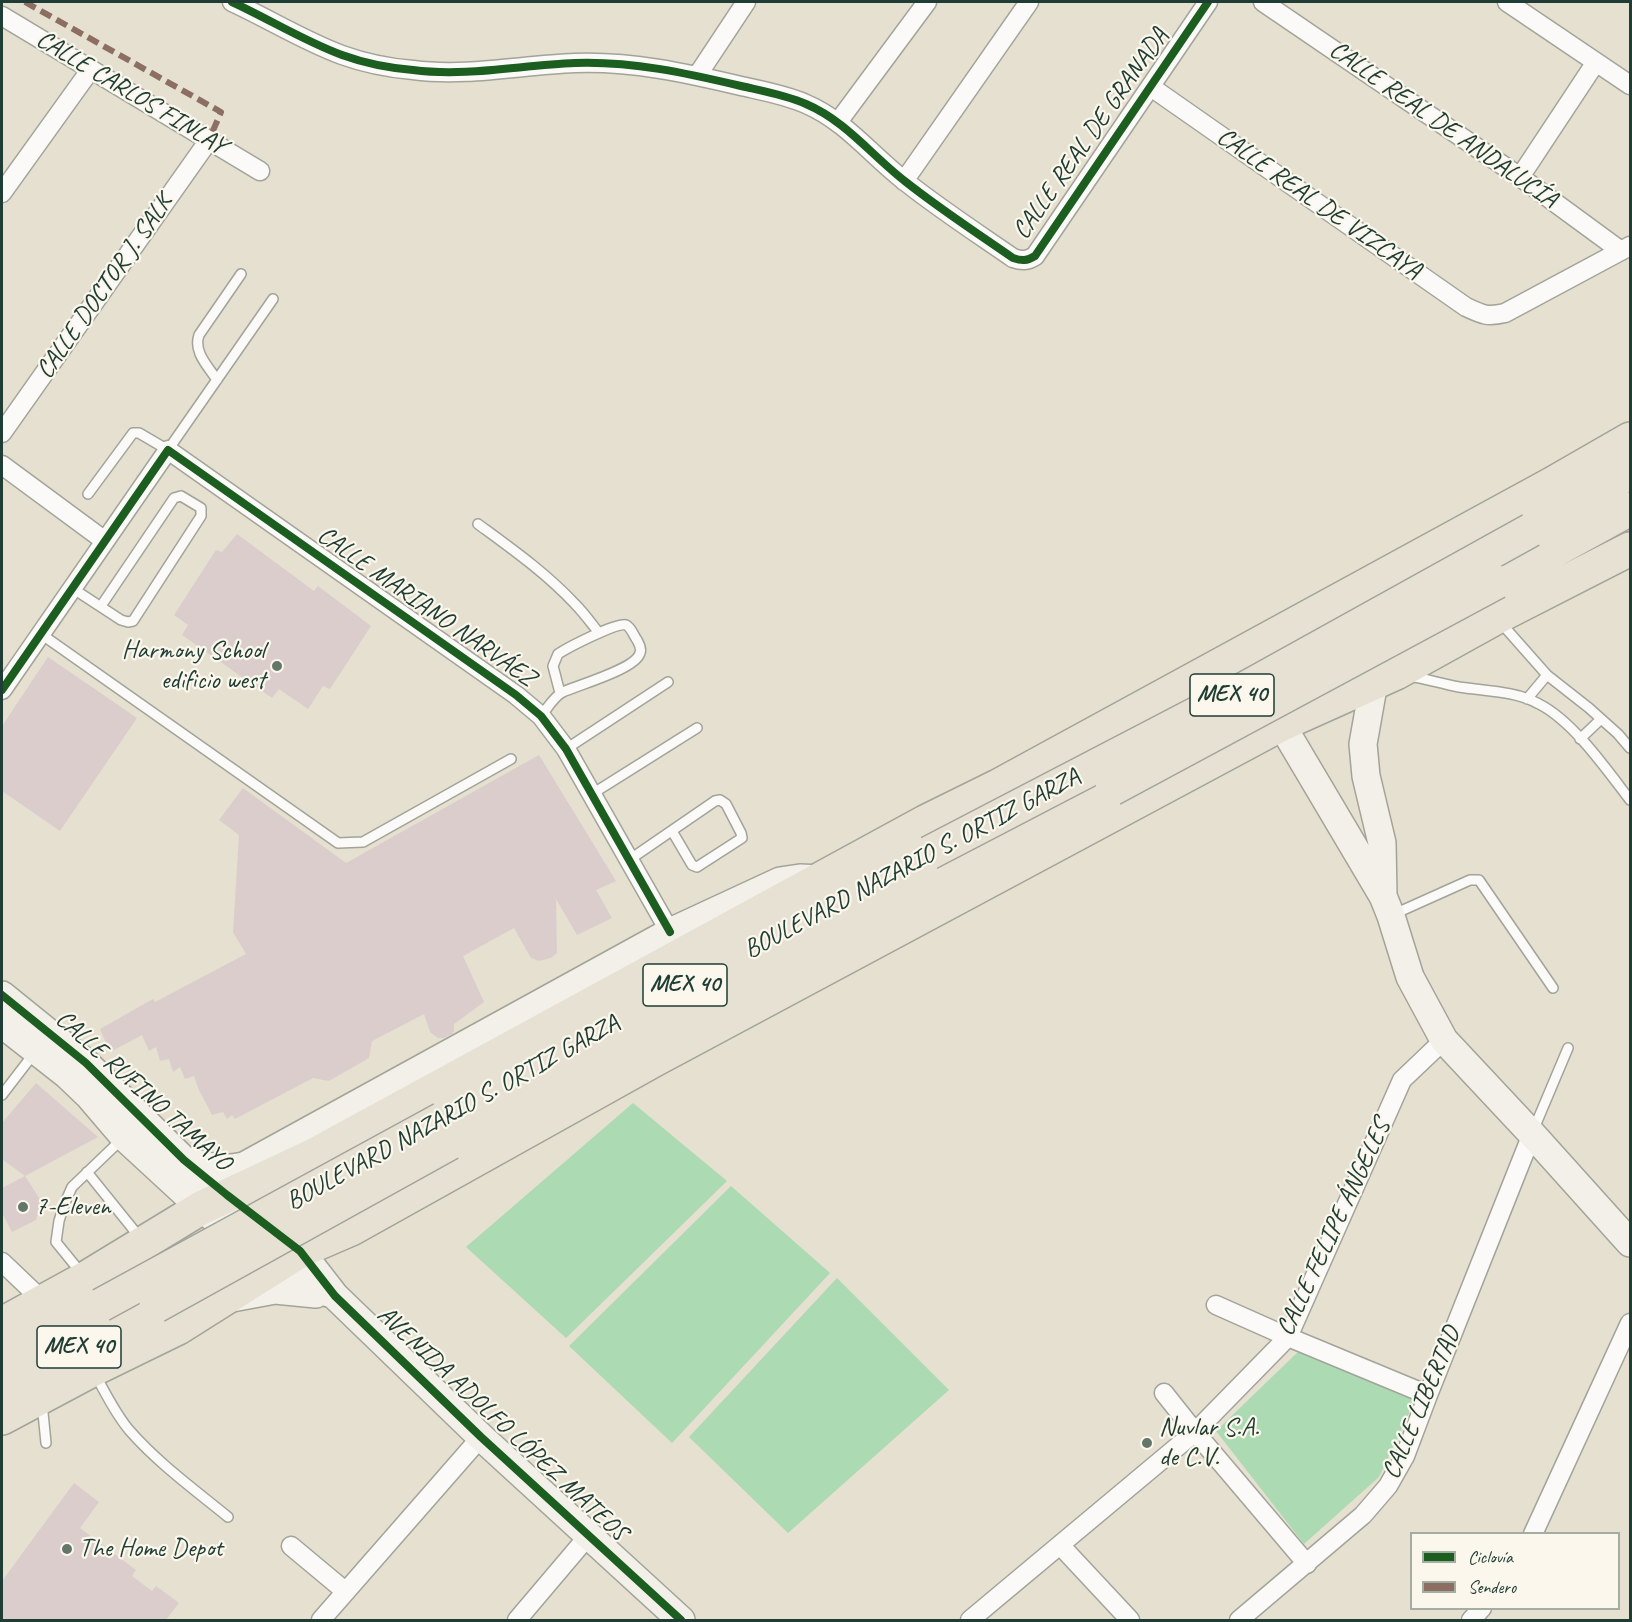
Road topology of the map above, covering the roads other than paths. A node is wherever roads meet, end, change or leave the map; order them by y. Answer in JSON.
{"nodes":[{"id":1,"x":232,"y":2,"type":"edge"},
{"id":2,"x":746,"y":2,"type":"edge"},
{"id":3,"x":927,"y":2,"type":"edge"},
{"id":4,"x":1029,"y":2,"type":"edge"},
{"id":5,"x":1208,"y":2,"type":"edge"},
{"id":6,"x":1263,"y":2,"type":"edge"},
{"id":7,"x":1507,"y":2,"type":"edge"},
{"id":8,"x":256,"y":6,"type":"edge"},
{"id":9,"x":2,"y":16,"type":"edge"},
{"id":10,"x":1596,"y":62,"type":"junction"},
{"id":11,"x":91,"y":69,"type":"junction"},
{"id":12,"x":698,"y":76,"type":"junction"},
{"id":13,"x":1630,"y":85,"type":"edge"},
{"id":14,"x":1151,"y":87,"type":"junction"},
{"id":15,"x":838,"y":122,"type":"junction"},
{"id":16,"x":209,"y":140,"type":"junction"},
{"id":17,"x":260,"y":171,"type":"dead end"},
{"id":18,"x":1520,"y":177,"type":"junction"},
{"id":19,"x":904,"y":181,"type":"junction"},
{"id":20,"x":2,"y":193,"type":"edge"},
{"id":21,"x":1626,"y":249,"type":"edge"},
{"id":22,"x":241,"y":274,"type":"dead end"},
{"id":23,"x":273,"y":299,"type":"dead end"},
{"id":24,"x":217,"y":380,"type":"junction"},
{"id":25,"x":2,"y":433,"type":"edge"},
{"id":26,"x":1630,"y":439,"type":"edge"},
{"id":27,"x":168,"y":450,"type":"junction"},
{"id":28,"x":2,"y":465,"type":"edge"},
{"id":29,"x":1629,"y":473,"type":"edge"},
{"id":30,"x":1550,"y":486,"type":"junction"},
{"id":31,"x":88,"y":494,"type":"dead end"},
{"id":32,"x":1630,"y":509,"type":"edge"},
{"id":33,"x":1630,"y":522,"type":"edge"},
{"id":34,"x":478,"y":524,"type":"dead end"},
{"id":35,"x":1591,"y":530,"type":"junction"},
{"id":36,"x":105,"y":541,"type":"junction"},
{"id":37,"x":1630,"y":549,"type":"edge"},
{"id":38,"x":72,"y":588,"type":"junction"},
{"id":39,"x":101,"y":606,"type":"junction"},
{"id":40,"x":1497,"y":617,"type":"junction"},
{"id":41,"x":599,"y":633,"type":"junction"},
{"id":42,"x":40,"y":634,"type":"junction"},
{"id":43,"x":1242,"y":653,"type":"junction"},
{"id":44,"x":1547,"y":675,"type":"junction"},
{"id":45,"x":1385,"y":678,"type":"junction"},
{"id":46,"x":668,"y":682,"type":"dead end"},
{"id":47,"x":2,"y":690,"type":"edge"},
{"id":48,"x":560,"y":693,"type":"junction"},
{"id":49,"x":1527,"y":699,"type":"junction"},
{"id":50,"x":541,"y":716,"type":"junction"},
{"id":51,"x":1601,"y":719,"type":"junction"},
{"id":52,"x":1280,"y":725,"type":"junction"},
{"id":53,"x":697,"y":728,"type":"dead end"},
{"id":54,"x":1580,"y":739,"type":"junction"},
{"id":55,"x":1630,"y":748,"type":"edge"},
{"id":56,"x":566,"y":749,"type":"junction"},
{"id":57,"x":511,"y":759,"type":"dead end"},
{"id":58,"x":998,"y":786,"type":"junction"},
{"id":59,"x":592,"y":794,"type":"junction"},
{"id":60,"x":1630,"y":800,"type":"edge"},
{"id":61,"x":672,"y":831,"type":"junction"},
{"id":62,"x":629,"y":860,"type":"junction"},
{"id":63,"x":822,"y":879,"type":"junction"},
{"id":64,"x":1387,"y":906,"type":"junction"},
{"id":65,"x":795,"y":925,"type":"junction"},
{"id":66,"x":670,"y":932,"type":"junction"},
{"id":67,"x":1554,"y":988,"type":"dead end"},
{"id":68,"x":2,"y":995,"type":"edge"},
{"id":69,"x":684,"y":1016,"type":"junction"},
{"id":70,"x":2,"y":1024,"type":"edge"},
{"id":71,"x":1444,"y":1040,"type":"junction"},
{"id":72,"x":1568,"y":1048,"type":"dead end"},
{"id":73,"x":36,"y":1051,"type":"junction"},
{"id":74,"x":654,"y":1060,"type":"junction"},
{"id":75,"x":2,"y":1093,"type":"edge"},
{"id":76,"x":446,"y":1131,"type":"junction"},
{"id":77,"x":1532,"y":1134,"type":"junction"},
{"id":78,"x":124,"y":1137,"type":"junction"},
{"id":79,"x":314,"y":1155,"type":"junction"},
{"id":80,"x":184,"y":1160,"type":"junction"},
{"id":81,"x":87,"y":1173,"type":"junction"},
{"id":82,"x":214,"y":1202,"type":"junction"},
{"id":83,"x":351,"y":1229,"type":"junction"},
{"id":84,"x":1630,"y":1244,"type":"edge"},
{"id":85,"x":133,"y":1250,"type":"junction"},
{"id":86,"x":287,"y":1258,"type":"junction"},
{"id":87,"x":2,"y":1262,"type":"edge"},
{"id":88,"x":93,"y":1292,"type":"junction"},
{"id":89,"x":335,"y":1296,"type":"junction"},
{"id":90,"x":226,"y":1299,"type":"junction"},
{"id":91,"x":43,"y":1301,"type":"junction"},
{"id":92,"x":1216,"y":1305,"type":"dead end"},
{"id":93,"x":167,"y":1317,"type":"junction"},
{"id":94,"x":1630,"y":1323,"type":"edge"},
{"id":95,"x":2,"y":1324,"type":"edge"},
{"id":96,"x":1288,"y":1337,"type":"junction"},
{"id":97,"x":2,"y":1356,"type":"edge"},
{"id":98,"x":92,"y":1370,"type":"junction"},
{"id":99,"x":2,"y":1387,"type":"edge"},
{"id":100,"x":1164,"y":1393,"type":"dead end"},
{"id":101,"x":1428,"y":1395,"type":"junction"},
{"id":102,"x":42,"y":1397,"type":"junction"},
{"id":103,"x":2,"y":1418,"type":"edge"},
{"id":104,"x":1195,"y":1432,"type":"junction"},
{"id":105,"x":481,"y":1437,"type":"junction"},
{"id":106,"x":46,"y":1443,"type":"dead end"},
{"id":107,"x":228,"y":1517,"type":"dead end"},
{"id":108,"x":1533,"y":1532,"type":"edge"},
{"id":109,"x":589,"y":1535,"type":"junction"},
{"id":110,"x":1060,"y":1545,"type":"junction"},
{"id":111,"x":291,"y":1546,"type":"dead end"},
{"id":112,"x":1307,"y":1563,"type":"junction"},
{"id":113,"x":345,"y":1591,"type":"junction"},
{"id":114,"x":321,"y":1620,"type":"edge"},
{"id":115,"x":518,"y":1620,"type":"edge"},
{"id":116,"x":681,"y":1620,"type":"edge"},
{"id":117,"x":970,"y":1620,"type":"edge"},
{"id":118,"x":1130,"y":1620,"type":"edge"},
{"id":119,"x":1239,"y":1620,"type":"edge"}],
"edges":[{"from":1,"to":8,"type":"street"},
{"from":2,"to":12,"type":"street"},
{"from":3,"to":15,"type":"street"},
{"from":4,"to":19,"type":"street"},
{"from":5,"to":14,"type":"street","name":"CALLE REAL DE GRANADA"},
{"from":6,"to":18,"type":"street","name":"CALLE REAL DE ANDALUCÍA"},
{"from":7,"to":10,"type":"street"},
{"from":8,"to":12,"type":"street"},
{"from":9,"to":11,"type":"street","name":"CALLE CARLOS FINLAY"},
{"from":10,"to":13,"type":"street"},
{"from":10,"to":18,"type":"street"},
{"from":11,"to":16,"type":"street","name":"CALLE CARLOS FINLAY"},
{"from":11,"to":20,"type":"street"},
{"from":12,"to":15,"type":"street"},
{"from":14,"to":19,"type":"street","name":"CALLE REAL DE GRANADA"},
{"from":14,"to":21,"type":"street","name":"CALLE REAL DE VIZCAYA"},
{"from":15,"to":19,"type":"street"},
{"from":16,"to":17,"type":"street","name":"CALLE CARLOS FINLAY"},
{"from":16,"to":25,"type":"street","name":"CALLE DOCTOR J. SALK"},
{"from":18,"to":21,"type":"street","name":"CALLE REAL DE ANDALUCÍA"},
{"from":22,"to":24,"type":"lane"},
{"from":23,"to":24,"type":"lane"},
{"from":24,"to":27,"type":"lane"},
{"from":26,"to":30,"type":"highway"},
{"from":27,"to":31,"type":"lane"},
{"from":27,"to":36,"type":"street"},
{"from":27,"to":50,"type":"street","name":"CALLE MARIANO NARVÁEZ"},
{"from":28,"to":36,"type":"street"},
{"from":29,"to":30,"type":"highway"},
{"from":29,"to":65,"type":"highway","name":"BOULEVARD NAZARIO S. ORTIZ GARZA","number":"MEX 40","bridge":true},
{"from":30,"to":43,"type":"highway"},
{"from":32,"to":35,"type":"highway","name":"BOULEVARD NAZARIO S. ORTIZ GARZA","number":"MEX 40"},
{"from":33,"to":35,"type":"highway"},
{"from":34,"to":41,"type":"lane"},
{"from":35,"to":69,"type":"highway","name":"BOULEVARD NAZARIO S. ORTIZ GARZA","number":"MEX 40","bridge":true},
{"from":36,"to":38,"type":"street"},
{"from":37,"to":40,"type":"highway"},
{"from":38,"to":39,"type":"lane"},
{"from":38,"to":42,"type":"street"},
{"from":39,"to":39,"type":"lane"},
{"from":40,"to":44,"type":"lane"},
{"from":40,"to":45,"type":"highway"},
{"from":41,"to":48,"type":"lane"},
{"from":41,"to":48,"type":"lane"},
{"from":42,"to":47,"type":"street"},
{"from":42,"to":57,"type":"lane"},
{"from":43,"to":52,"type":"street"},
{"from":43,"to":58,"type":"highway"},
{"from":44,"to":49,"type":"lane"},
{"from":44,"to":51,"type":"lane"},
{"from":45,"to":49,"type":"lane"},
{"from":45,"to":52,"type":"highway"},
{"from":45,"to":64,"type":"street"},
{"from":46,"to":56,"type":"lane"},
{"from":48,"to":50,"type":"lane"},
{"from":49,"to":54,"type":"lane"},
{"from":50,"to":56,"type":"street","name":"CALLE MARIANO NARVÁEZ"},
{"from":51,"to":54,"type":"lane"},
{"from":51,"to":55,"type":"lane"},
{"from":52,"to":64,"type":"street"},
{"from":52,"to":74,"type":"highway"},
{"from":53,"to":59,"type":"lane"},
{"from":54,"to":60,"type":"lane"},
{"from":56,"to":59,"type":"street","name":"CALLE MARIANO NARVÁEZ"},
{"from":58,"to":63,"type":"highway"},
{"from":58,"to":65,"type":"highway"},
{"from":59,"to":62,"type":"street","name":"CALLE MARIANO NARVÁEZ"},
{"from":61,"to":61,"type":"lane"},
{"from":61,"to":62,"type":"lane"},
{"from":62,"to":66,"type":"street","name":"CALLE MARIANO NARVÁEZ"},
{"from":63,"to":66,"type":"street"},
{"from":63,"to":79,"type":"highway"},
{"from":64,"to":67,"type":"lane"},
{"from":64,"to":71,"type":"street"},
{"from":65,"to":76,"type":"highway","name":"BOULEVARD NAZARIO S. ORTIZ GARZA","number":"MEX 40"},
{"from":66,"to":80,"type":"street"},
{"from":68,"to":80,"type":"street","name":"CALLE RUFINO TAMAYO"},
{"from":69,"to":74,"type":"highway"},
{"from":69,"to":76,"type":"highway","name":"BOULEVARD NAZARIO S. ORTIZ GARZA","number":"MEX 40"},
{"from":70,"to":73,"type":"street","name":"CALLE RUFINO TAMAYO"},
{"from":71,"to":77,"type":"street"},
{"from":71,"to":96,"type":"street","name":"CALLE FELIPE ÁNGELES"},
{"from":72,"to":77,"type":"lane"},
{"from":73,"to":75,"type":"lane"},
{"from":73,"to":78,"type":"street","name":"CALLE RUFINO TAMAYO"},
{"from":74,"to":83,"type":"highway"},
{"from":76,"to":88,"type":"highway","name":"BOULEVARD NAZARIO S. ORTIZ GARZA","number":"MEX 40","bridge":true},
{"from":76,"to":93,"type":"highway","name":"BOULEVARD NAZARIO S. ORTIZ GARZA","number":"MEX 40","bridge":true},
{"from":77,"to":84,"type":"street"},
{"from":77,"to":101,"type":"street","name":"CALLE LIBERTAD"},
{"from":78,"to":81,"type":"lane"},
{"from":78,"to":82,"type":"street","name":"CALLE RUFINO TAMAYO"},
{"from":79,"to":82,"type":"highway"},
{"from":79,"to":83,"type":"highway"},
{"from":80,"to":82,"type":"street","name":"CALLE RUFINO TAMAYO"},
{"from":81,"to":85,"type":"lane"},
{"from":81,"to":88,"type":"lane"},
{"from":82,"to":85,"type":"highway"},
{"from":82,"to":86,"type":"street","name":"AVENIDA ADOLFO LÓPEZ MATEOS"},
{"from":83,"to":86,"type":"highway"},
{"from":85,"to":88,"type":"highway"},
{"from":85,"to":93,"type":"highway"},
{"from":86,"to":89,"type":"street","name":"AVENIDA ADOLFO LÓPEZ MATEOS"},
{"from":86,"to":90,"type":"highway"},
{"from":87,"to":91,"type":"street"},
{"from":88,"to":91,"type":"highway"},
{"from":88,"to":97,"type":"highway","name":"BOULEVARD NAZARIO S. ORTIZ GARZA","number":"MEX 40"},
{"from":89,"to":90,"type":"street"},
{"from":89,"to":105,"type":"street","name":"AVENIDA ADOLFO LÓPEZ MATEOS"},
{"from":90,"to":93,"type":"highway"},
{"from":91,"to":95,"type":"highway"},
{"from":92,"to":96,"type":"street"},
{"from":93,"to":98,"type":"highway"},
{"from":93,"to":99,"type":"highway","name":"BOULEVARD NAZARIO S. ORTIZ GARZA","number":"MEX 40"},
{"from":94,"to":108,"type":"street"},
{"from":96,"to":101,"type":"street"},
{"from":96,"to":104,"type":"street","name":"CALLE FELIPE ÁNGELES"},
{"from":98,"to":102,"type":"highway"},
{"from":98,"to":107,"type":"lane"},
{"from":100,"to":104,"type":"street"},
{"from":101,"to":112,"type":"street","name":"CALLE LIBERTAD"},
{"from":102,"to":103,"type":"highway"},
{"from":102,"to":106,"type":"lane"},
{"from":104,"to":110,"type":"street","name":"CALLE FELIPE ÁNGELES"},
{"from":104,"to":112,"type":"street"},
{"from":105,"to":109,"type":"street","name":"AVENIDA ADOLFO LÓPEZ MATEOS"},
{"from":105,"to":113,"type":"street"},
{"from":109,"to":115,"type":"street"},
{"from":109,"to":116,"type":"street","name":"AVENIDA ADOLFO LÓPEZ MATEOS"},
{"from":110,"to":117,"type":"street","name":"CALLE FELIPE ÁNGELES"},
{"from":110,"to":118,"type":"street"},
{"from":111,"to":113,"type":"street"},
{"from":112,"to":119,"type":"street","name":"CALLE LIBERTAD"},
{"from":113,"to":114,"type":"street"}]}
